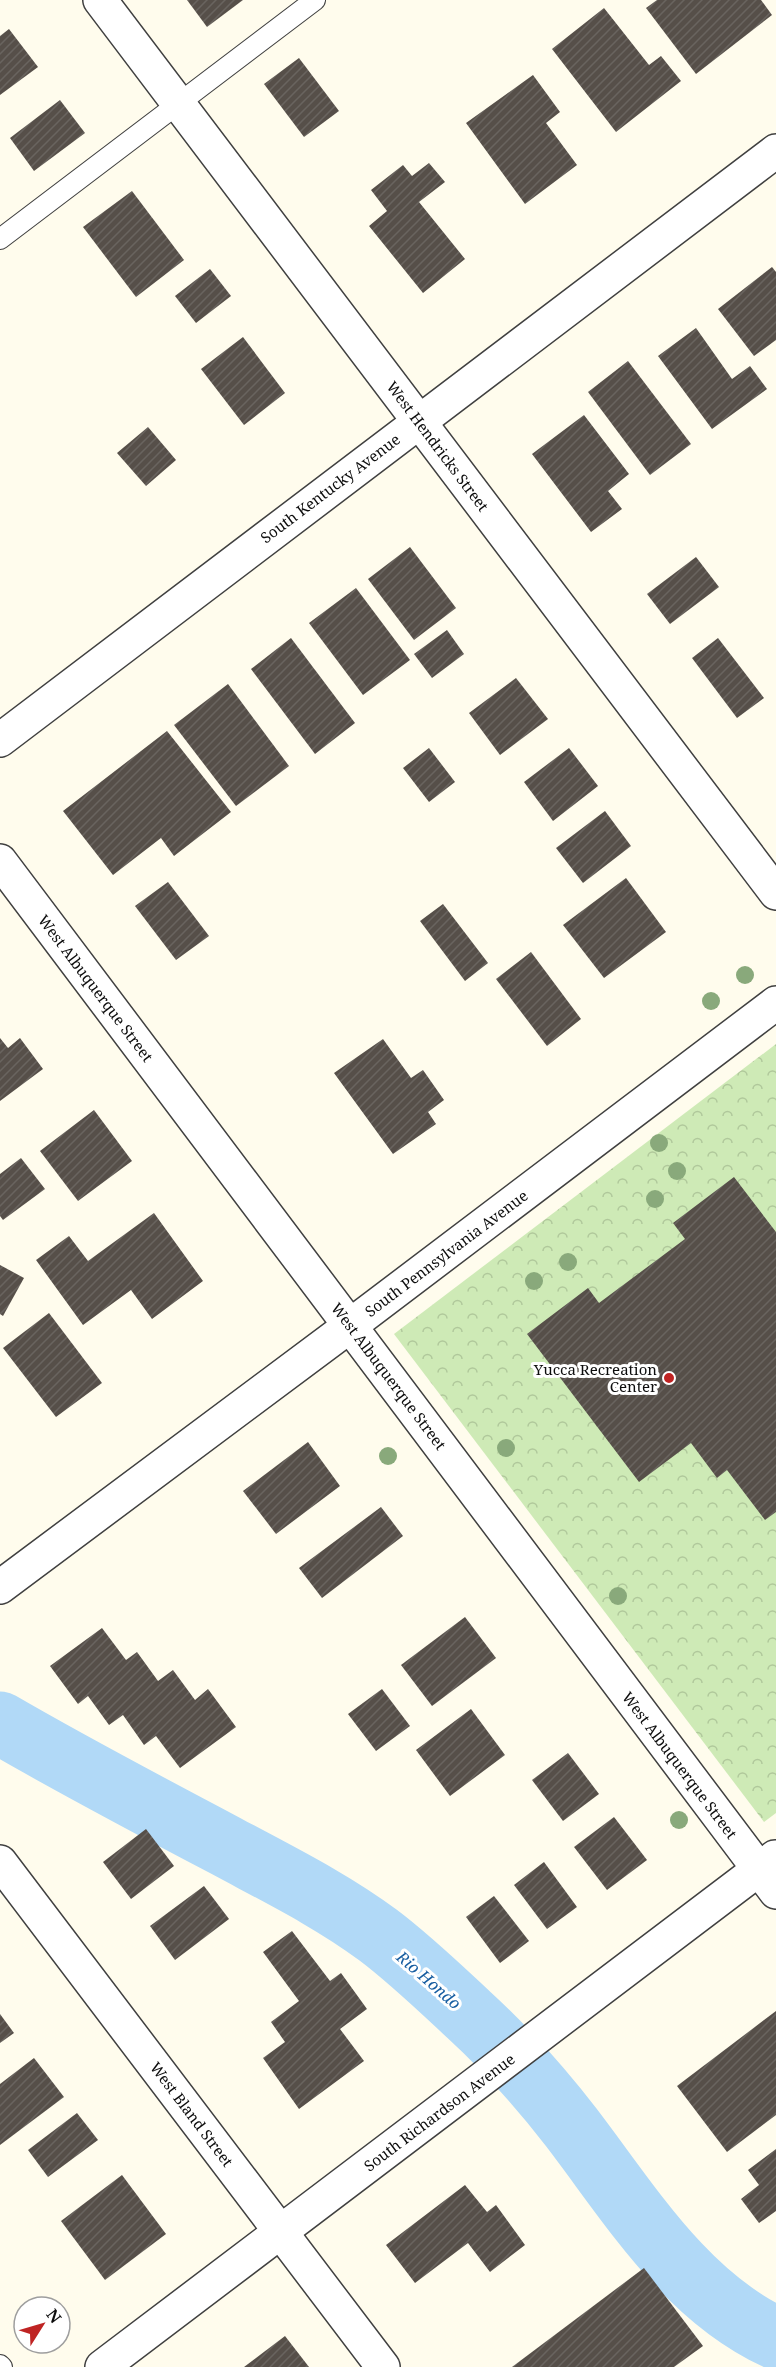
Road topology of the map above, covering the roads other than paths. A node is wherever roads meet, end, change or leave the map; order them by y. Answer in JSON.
{"nodes":[{"id":1,"x":100,"y":0,"type":"edge"},
{"id":2,"x":315,"y":0,"type":"edge"},
{"id":3,"x":179,"y":104,"type":"junction"},
{"id":4,"x":776,"y":151,"type":"edge"},
{"id":5,"x":0,"y":239,"type":"edge"},
{"id":6,"x":419,"y":421,"type":"junction"},
{"id":7,"x":0,"y":740,"type":"edge"},
{"id":8,"x":0,"y":861,"type":"edge"},
{"id":9,"x":776,"y":893,"type":"edge"},
{"id":10,"x":776,"y":1003,"type":"edge"},
{"id":11,"x":351,"y":1325,"type":"junction"},
{"id":12,"x":0,"y":1587,"type":"edge"},
{"id":13,"x":0,"y":1862,"type":"edge"},
{"id":14,"x":770,"y":1872,"type":"edge"},
{"id":15,"x":281,"y":2233,"type":"junction"},
{"id":16,"x":102,"y":2367,"type":"edge"},
{"id":17,"x":383,"y":2367,"type":"edge"}],
"edges":[{"from":1,"to":3,"type":"street","name":"West Hendricks Street"},
{"from":2,"to":3,"type":"lane"},
{"from":3,"to":5,"type":"lane"},
{"from":3,"to":6,"type":"street","name":"West Hendricks Street"},
{"from":4,"to":6,"type":"street","name":"South Kentucky Avenue"},
{"from":6,"to":7,"type":"street","name":"South Kentucky Avenue"},
{"from":6,"to":9,"type":"street","name":"West Hendricks Street"},
{"from":8,"to":11,"type":"street","name":"West Albuquerque Street"},
{"from":10,"to":11,"type":"street","name":"South Pennsylvania Avenue"},
{"from":11,"to":12,"type":"street","name":"South Pennsylvania Avenue"},
{"from":11,"to":14,"type":"street","name":"West Albuquerque Street"},
{"from":13,"to":15,"type":"street","name":"West Bland Street"},
{"from":14,"to":15,"type":"street","name":"South Richardson Avenue"},
{"from":15,"to":16,"type":"street","name":"South Richardson Avenue"},
{"from":15,"to":17,"type":"street","name":"West Bland Street"}]}
